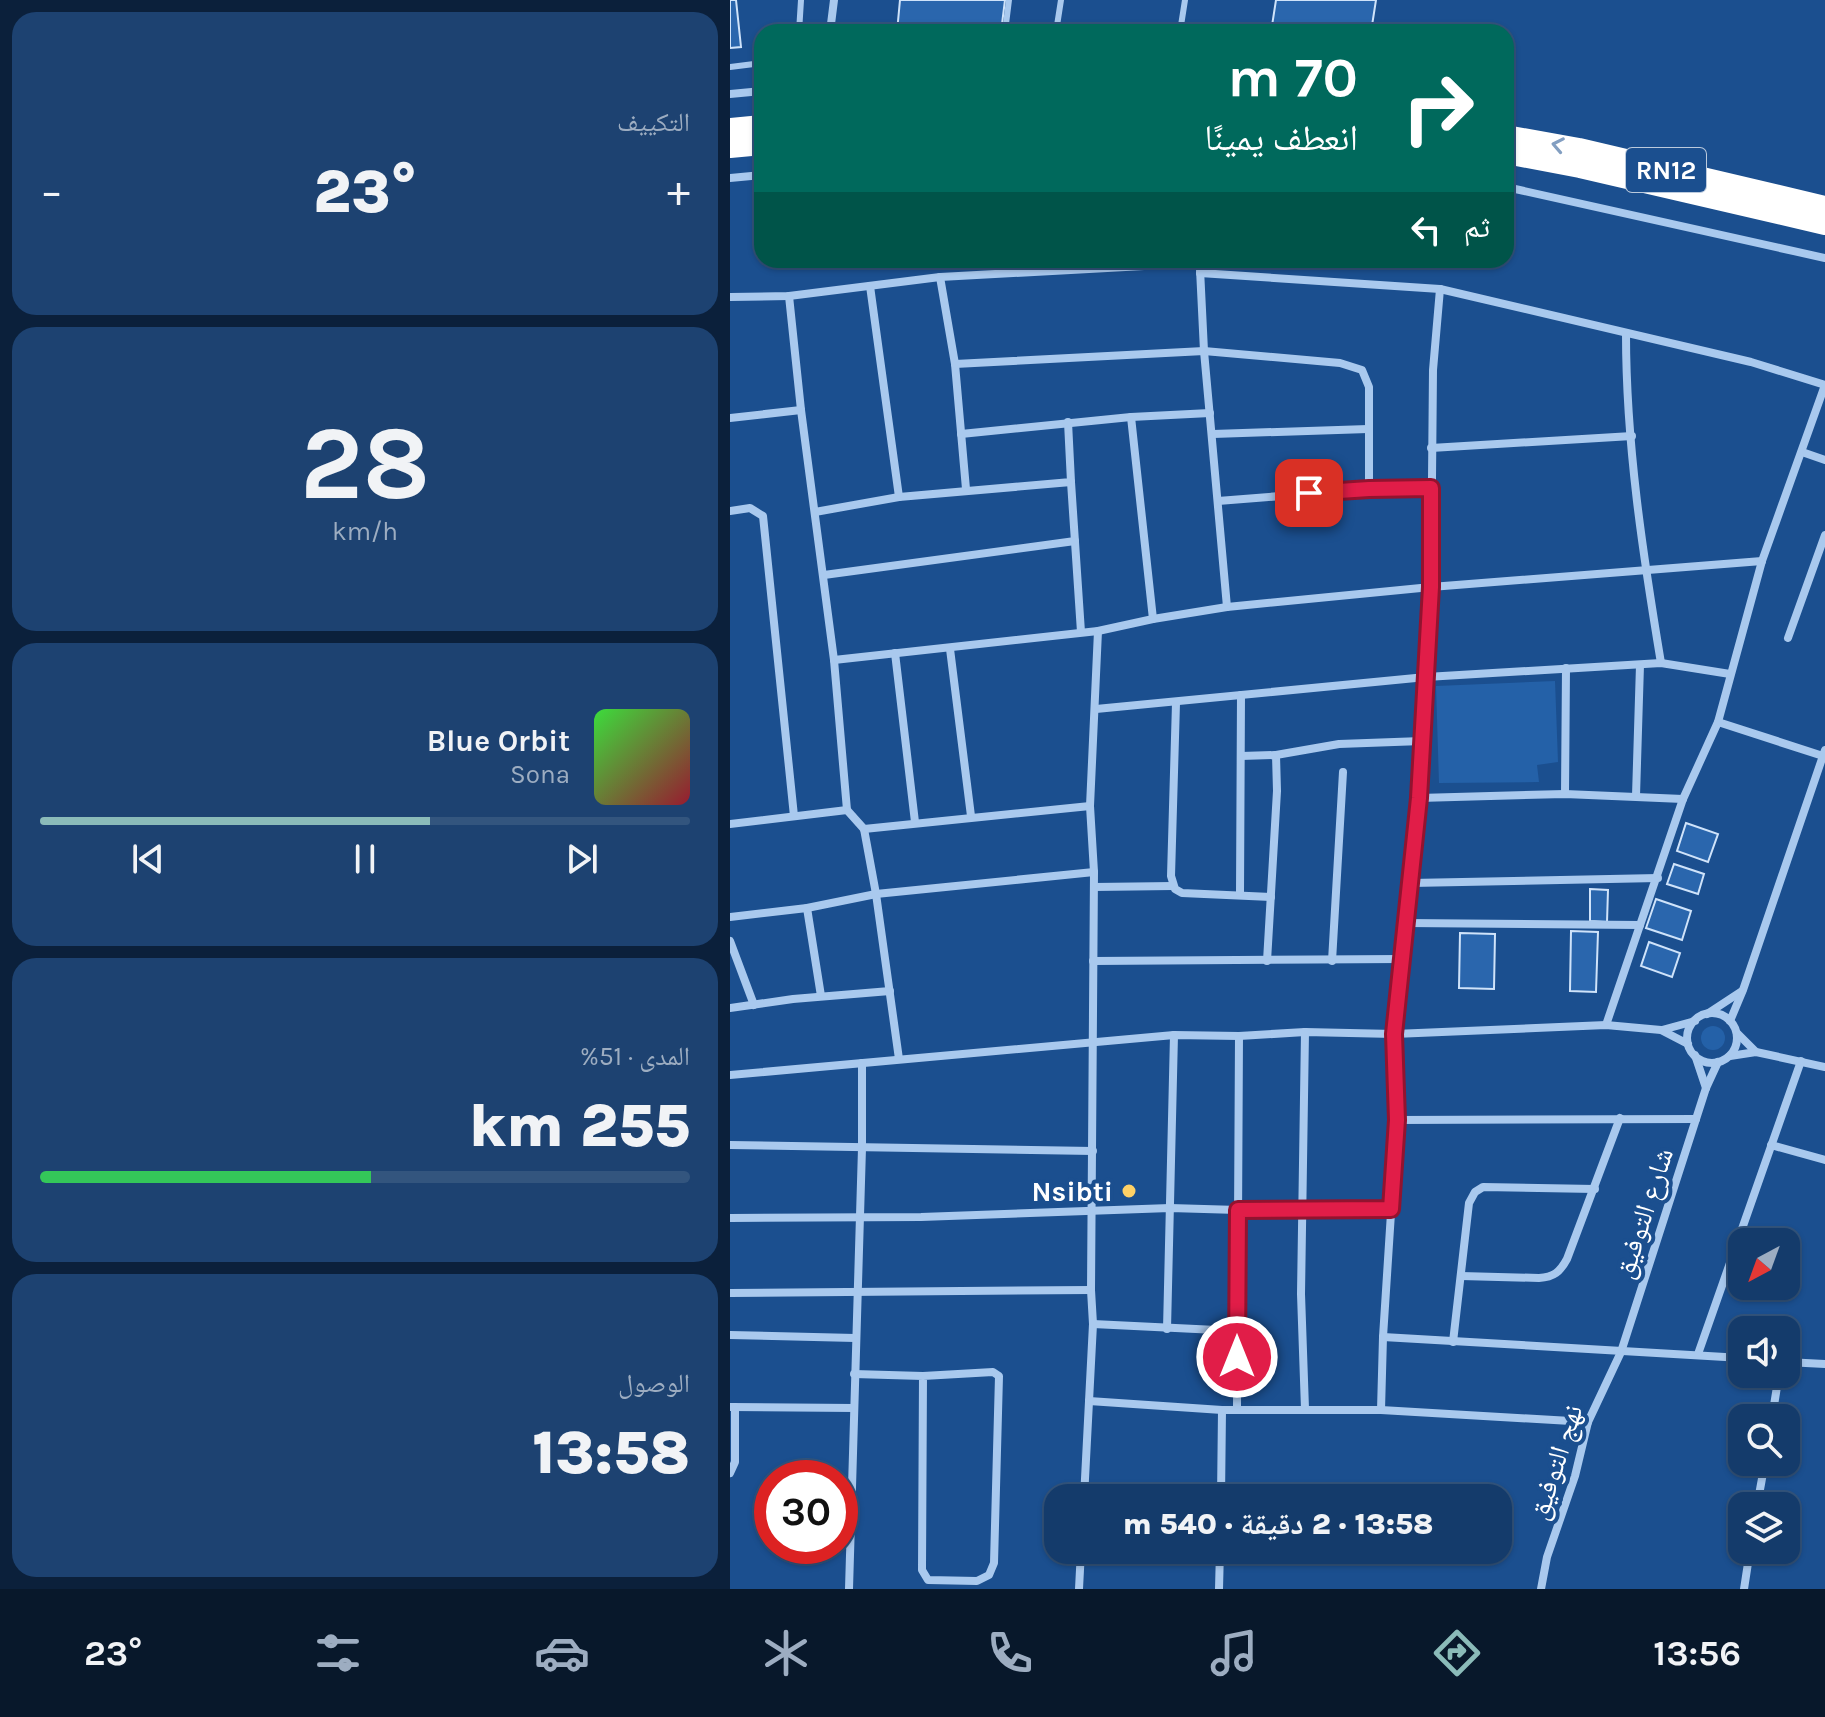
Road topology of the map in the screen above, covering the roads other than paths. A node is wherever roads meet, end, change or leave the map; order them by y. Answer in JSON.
{"nodes":[{"id":1,"x":801,"y":0,"type":"edge"},
{"id":2,"x":834,"y":0,"type":"edge"},
{"id":3,"x":1009,"y":0,"type":"edge"},
{"id":4,"x":1061,"y":0,"type":"edge"},
{"id":5,"x":1185,"y":0,"type":"edge"},
{"id":6,"x":800,"y":24,"type":"edge"},
{"id":7,"x":831,"y":24,"type":"edge"},
{"id":8,"x":1006,"y":24,"type":"edge"},
{"id":9,"x":1057,"y":24,"type":"edge"},
{"id":10,"x":1181,"y":24,"type":"edge"},
{"id":11,"x":754,"y":64,"type":"edge"},
{"id":12,"x":730,"y":67,"type":"edge"},
{"id":13,"x":754,"y":92,"type":"edge"},
{"id":14,"x":730,"y":94,"type":"edge"},
{"id":15,"x":754,"y":127,"type":"edge"},
{"id":16,"x":730,"y":129,"type":"edge"},
{"id":17,"x":1514,"y":137,"type":"edge"},
{"id":18,"x":754,"y":145,"type":"edge"},
{"id":19,"x":730,"y":147,"type":"edge"},
{"id":20,"x":1514,"y":155,"type":"edge"},
{"id":21,"x":754,"y":176,"type":"edge"},
{"id":22,"x":730,"y":178,"type":"edge"},
{"id":23,"x":1514,"y":189,"type":"edge"},
{"id":24,"x":1825,"y":207,"type":"edge"},
{"id":25,"x":1825,"y":224,"type":"edge"},
{"id":26,"x":1825,"y":258,"type":"edge"},
{"id":27,"x":1086,"y":268,"type":"edge"},
{"id":28,"x":1200,"y":268,"type":"edge"},
{"id":29,"x":1200,"y":273,"type":"junction"},
{"id":30,"x":940,"y":277,"type":"junction"},
{"id":31,"x":870,"y":286,"type":"junction"},
{"id":32,"x":1440,"y":289,"type":"junction"},
{"id":33,"x":789,"y":296,"type":"junction"},
{"id":34,"x":730,"y":297,"type":"edge"},
{"id":35,"x":1626,"y":334,"type":"junction"},
{"id":36,"x":1204,"y":351,"type":"junction"},
{"id":37,"x":955,"y":364,"type":"junction"},
{"id":38,"x":1825,"y":385,"type":"edge"},
{"id":39,"x":801,"y":410,"type":"junction"},
{"id":40,"x":1210,"y":413,"type":"junction"},
{"id":41,"x":1131,"y":417,"type":"junction"},
{"id":42,"x":730,"y":418,"type":"edge"},
{"id":43,"x":1068,"y":422,"type":"junction"},
{"id":44,"x":1368,"y":429,"type":"junction"},
{"id":45,"x":961,"y":434,"type":"junction"},
{"id":46,"x":1213,"y":434,"type":"junction"},
{"id":47,"x":1632,"y":436,"type":"junction"},
{"id":48,"x":1431,"y":448,"type":"junction"},
{"id":49,"x":1802,"y":452,"type":"junction"},
{"id":50,"x":1825,"y":460,"type":"edge"},
{"id":51,"x":1071,"y":482,"type":"junction"},
{"id":52,"x":1431,"y":488,"type":"junction"},
{"id":53,"x":966,"y":489,"type":"junction"},
{"id":54,"x":1369,"y":489,"type":"junction"},
{"id":55,"x":899,"y":497,"type":"junction"},
{"id":56,"x":1218,"y":501,"type":"junction"},
{"id":57,"x":730,"y":511,"type":"edge"},
{"id":58,"x":815,"y":512,"type":"junction"},
{"id":59,"x":1825,"y":535,"type":"edge"},
{"id":60,"x":1075,"y":541,"type":"junction"},
{"id":61,"x":1762,"y":561,"type":"junction"},
{"id":62,"x":1645,"y":569,"type":"junction"},
{"id":63,"x":824,"y":575,"type":"junction"},
{"id":64,"x":1431,"y":587,"type":"junction"},
{"id":65,"x":1227,"y":607,"type":"junction"},
{"id":66,"x":1153,"y":619,"type":"junction"},
{"id":67,"x":1098,"y":631,"type":"junction"},
{"id":68,"x":1081,"y":632,"type":"junction"},
{"id":69,"x":1788,"y":638,"type":"dead end"},
{"id":70,"x":950,"y":649,"type":"junction"},
{"id":71,"x":895,"y":653,"type":"junction"},
{"id":72,"x":834,"y":660,"type":"junction"},
{"id":73,"x":1661,"y":663,"type":"junction"},
{"id":74,"x":1640,"y":665,"type":"junction"},
{"id":75,"x":1566,"y":668,"type":"junction"},
{"id":76,"x":1730,"y":674,"type":"junction"},
{"id":77,"x":1426,"y":677,"type":"junction"},
{"id":78,"x":1241,"y":695,"type":"junction"},
{"id":79,"x":1176,"y":703,"type":"junction"},
{"id":80,"x":1096,"y":709,"type":"junction"},
{"id":81,"x":1718,"y":722,"type":"junction"},
{"id":82,"x":1422,"y":741,"type":"junction"},
{"id":83,"x":1824,"y":753,"type":"edge"},
{"id":84,"x":1276,"y":755,"type":"junction"},
{"id":85,"x":1241,"y":756,"type":"junction"},
{"id":86,"x":1343,"y":772,"type":"dead end"},
{"id":87,"x":1565,"y":794,"type":"junction"},
{"id":88,"x":1636,"y":796,"type":"junction"},
{"id":89,"x":1419,"y":798,"type":"junction"},
{"id":90,"x":1683,"y":799,"type":"junction"},
{"id":91,"x":1090,"y":806,"type":"junction"},
{"id":92,"x":847,"y":810,"type":"junction"},
{"id":93,"x":794,"y":816,"type":"junction"},
{"id":94,"x":971,"y":816,"type":"junction"},
{"id":95,"x":915,"y":822,"type":"junction"},
{"id":96,"x":730,"y":824,"type":"edge"},
{"id":97,"x":864,"y":829,"type":"junction"},
{"id":98,"x":1094,"y":872,"type":"junction"},
{"id":99,"x":1658,"y":878,"type":"junction"},
{"id":100,"x":1411,"y":883,"type":"junction"},
{"id":101,"x":1173,"y":886,"type":"junction"},
{"id":102,"x":1094,"y":887,"type":"junction"},
{"id":103,"x":876,"y":894,"type":"junction"},
{"id":104,"x":1240,"y":894,"type":"junction"},
{"id":105,"x":1271,"y":897,"type":"junction"},
{"id":106,"x":807,"y":908,"type":"junction"},
{"id":107,"x":730,"y":917,"type":"edge"},
{"id":108,"x":1406,"y":923,"type":"junction"},
{"id":109,"x":1640,"y":925,"type":"junction"},
{"id":110,"x":730,"y":941,"type":"edge"},
{"id":111,"x":1401,"y":959,"type":"junction"},
{"id":112,"x":1093,"y":961,"type":"junction"},
{"id":113,"x":1267,"y":961,"type":"junction"},
{"id":114,"x":1332,"y":961,"type":"junction"},
{"id":115,"x":1743,"y":990,"type":"junction"},
{"id":116,"x":890,"y":991,"type":"junction"},
{"id":117,"x":821,"y":996,"type":"junction"},
{"id":118,"x":754,"y":1005,"type":"junction"},
{"id":119,"x":730,"y":1008,"type":"edge"},
{"id":120,"x":1706,"y":1014,"type":"junction"},
{"id":121,"x":1695,"y":1021,"type":"junction"},
{"id":122,"x":1730,"y":1021,"type":"junction"},
{"id":123,"x":1606,"y":1025,"type":"junction"},
{"id":124,"x":1661,"y":1030,"type":"junction"},
{"id":125,"x":1305,"y":1032,"type":"junction"},
{"id":126,"x":1736,"y":1032,"type":"junction"},
{"id":127,"x":1394,"y":1034,"type":"junction"},
{"id":128,"x":1174,"y":1035,"type":"junction"},
{"id":129,"x":1239,"y":1036,"type":"junction"},
{"id":130,"x":1092,"y":1041,"type":"junction"},
{"id":131,"x":1688,"y":1044,"type":"junction"},
{"id":132,"x":1756,"y":1052,"type":"junction"},
{"id":133,"x":1695,"y":1055,"type":"junction"},
{"id":134,"x":1730,"y":1056,"type":"junction"},
{"id":135,"x":899,"y":1059,"type":"junction"},
{"id":136,"x":1801,"y":1061,"type":"junction"},
{"id":137,"x":1718,"y":1062,"type":"junction"},
{"id":138,"x":862,"y":1063,"type":"junction"},
{"id":139,"x":1825,"y":1067,"type":"edge"},
{"id":140,"x":730,"y":1075,"type":"edge"},
{"id":141,"x":1706,"y":1088,"type":"junction"},
{"id":142,"x":1620,"y":1118,"type":"junction"},
{"id":143,"x":1696,"y":1119,"type":"junction"},
{"id":144,"x":1397,"y":1120,"type":"junction"},
{"id":145,"x":730,"y":1145,"type":"edge"},
{"id":146,"x":1771,"y":1145,"type":"junction"},
{"id":147,"x":862,"y":1148,"type":"junction"},
{"id":148,"x":1093,"y":1151,"type":"junction"},
{"id":149,"x":1825,"y":1160,"type":"edge"},
{"id":150,"x":1595,"y":1189,"type":"junction"},
{"id":151,"x":1170,"y":1208,"type":"junction"},
{"id":152,"x":1302,"y":1209,"type":"junction"},
{"id":153,"x":1391,"y":1209,"type":"junction"},
{"id":154,"x":1093,"y":1210,"type":"junction"},
{"id":155,"x":1238,"y":1210,"type":"junction"},
{"id":156,"x":730,"y":1218,"type":"edge"},
{"id":157,"x":860,"y":1218,"type":"junction"},
{"id":158,"x":1461,"y":1276,"type":"junction"},
{"id":159,"x":1091,"y":1290,"type":"junction"},
{"id":160,"x":730,"y":1293,"type":"edge"},
{"id":161,"x":857,"y":1294,"type":"junction"},
{"id":162,"x":1093,"y":1324,"type":"junction"},
{"id":163,"x":1167,"y":1329,"type":"junction"},
{"id":164,"x":1237,"y":1331,"type":"junction"},
{"id":165,"x":730,"y":1335,"type":"edge"},
{"id":166,"x":1383,"y":1337,"type":"junction"},
{"id":167,"x":855,"y":1338,"type":"junction"},
{"id":168,"x":1453,"y":1342,"type":"junction"},
{"id":169,"x":1621,"y":1352,"type":"junction"},
{"id":170,"x":1698,"y":1354,"type":"junction"},
{"id":171,"x":1728,"y":1357,"type":"edge"},
{"id":172,"x":1800,"y":1363,"type":"edge"},
{"id":173,"x":1825,"y":1364,"type":"edge"},
{"id":174,"x":854,"y":1374,"type":"junction"},
{"id":175,"x":923,"y":1376,"type":"junction"},
{"id":176,"x":1089,"y":1401,"type":"junction"},
{"id":177,"x":732,"y":1407,"type":"edge"},
{"id":178,"x":854,"y":1408,"type":"junction"},
{"id":179,"x":1237,"y":1408,"type":"junction"},
{"id":180,"x":1305,"y":1409,"type":"junction"},
{"id":181,"x":1222,"y":1410,"type":"junction"},
{"id":182,"x":1381,"y":1410,"type":"junction"},
{"id":183,"x":1588,"y":1422,"type":"junction"},
{"id":184,"x":730,"y":1473,"type":"edge"},
{"id":185,"x":1085,"y":1484,"type":"edge"},
{"id":186,"x":1221,"y":1484,"type":"edge"},
{"id":187,"x":1080,"y":1564,"type":"edge"},
{"id":188,"x":1220,"y":1564,"type":"edge"},
{"id":189,"x":1748,"y":1564,"type":"edge"},
{"id":190,"x":849,"y":1589,"type":"edge"},
{"id":191,"x":1079,"y":1589,"type":"edge"},
{"id":192,"x":1219,"y":1589,"type":"edge"},
{"id":193,"x":1541,"y":1589,"type":"edge"},
{"id":194,"x":1744,"y":1589,"type":"edge"}],
"edges":[{"from":1,"to":6,"type":"lane"},
{"from":2,"to":7,"type":"street"},
{"from":3,"to":8,"type":"lane"},
{"from":4,"to":9,"type":"lane"},
{"from":5,"to":10,"type":"lane"},
{"from":11,"to":12,"type":"lane"},
{"from":13,"to":14,"type":"street"},
{"from":15,"to":16,"type":"highway"},
{"from":24,"to":17,"type":"highway","number":"RN12","one_way":true},
{"from":18,"to":19,"type":"highway"},
{"from":20,"to":25,"type":"highway","number":"RN12"},
{"from":21,"to":22,"type":"street"},
{"from":23,"to":26,"type":"street"},
{"from":27,"to":30,"type":"street"},
{"from":28,"to":29,"type":"street"},
{"from":29,"to":32,"type":"street"},
{"from":29,"to":36,"type":"street"},
{"from":30,"to":31,"type":"street"},
{"from":30,"to":37,"type":"street"},
{"from":31,"to":33,"type":"street"},
{"from":31,"to":55,"type":"street"},
{"from":32,"to":35,"type":"street"},
{"from":32,"to":48,"type":"street"},
{"from":33,"to":34,"type":"street"},
{"from":33,"to":39,"type":"street"},
{"from":35,"to":38,"type":"street"},
{"from":35,"to":47,"type":"street"},
{"from":36,"to":37,"type":"street"},
{"from":36,"to":40,"type":"street"},
{"from":36,"to":44,"type":"street"},
{"from":37,"to":45,"type":"street"},
{"from":38,"to":49,"type":"street"},
{"from":39,"to":42,"type":"street"},
{"from":39,"to":58,"type":"street"},
{"from":40,"to":41,"type":"street"},
{"from":40,"to":46,"type":"street"},
{"from":41,"to":43,"type":"street"},
{"from":41,"to":66,"type":"street"},
{"from":43,"to":45,"type":"street"},
{"from":43,"to":51,"type":"street"},
{"from":44,"to":46,"type":"street"},
{"from":44,"to":54,"type":"street"},
{"from":45,"to":53,"type":"street"},
{"from":46,"to":56,"type":"street"},
{"from":47,"to":48,"type":"street"},
{"from":47,"to":62,"type":"street"},
{"from":48,"to":52,"type":"street"},
{"from":49,"to":50,"type":"street"},
{"from":49,"to":61,"type":"street"},
{"from":51,"to":53,"type":"street"},
{"from":51,"to":60,"type":"street"},
{"from":52,"to":54,"type":"street"},
{"from":52,"to":64,"type":"street"},
{"from":53,"to":55,"type":"street"},
{"from":54,"to":56,"type":"street"},
{"from":55,"to":58,"type":"street"},
{"from":56,"to":65,"type":"street"},
{"from":57,"to":93,"type":"street"},
{"from":58,"to":63,"type":"street"},
{"from":59,"to":69,"type":"street"},
{"from":60,"to":63,"type":"street"},
{"from":60,"to":68,"type":"street"},
{"from":61,"to":62,"type":"street"},
{"from":61,"to":76,"type":"street"},
{"from":62,"to":64,"type":"street"},
{"from":62,"to":73,"type":"street"},
{"from":63,"to":72,"type":"street"},
{"from":64,"to":65,"type":"street"},
{"from":64,"to":77,"type":"street"},
{"from":65,"to":66,"type":"street"},
{"from":66,"to":67,"type":"street"},
{"from":67,"to":68,"type":"street"},
{"from":67,"to":80,"type":"street"},
{"from":68,"to":70,"type":"street"},
{"from":70,"to":71,"type":"street"},
{"from":70,"to":94,"type":"street"},
{"from":71,"to":72,"type":"street"},
{"from":71,"to":95,"type":"street"},
{"from":72,"to":92,"type":"street"},
{"from":73,"to":74,"type":"street"},
{"from":73,"to":76,"type":"street"},
{"from":74,"to":75,"type":"street"},
{"from":74,"to":88,"type":"street"},
{"from":75,"to":77,"type":"street"},
{"from":75,"to":87,"type":"street"},
{"from":76,"to":81,"type":"street"},
{"from":77,"to":78,"type":"street"},
{"from":77,"to":82,"type":"street"},
{"from":78,"to":79,"type":"street"},
{"from":78,"to":85,"type":"street"},
{"from":79,"to":80,"type":"street"},
{"from":79,"to":101,"type":"street"},
{"from":80,"to":91,"type":"street"},
{"from":81,"to":83,"type":"street"},
{"from":81,"to":90,"type":"street"},
{"from":82,"to":84,"type":"street"},
{"from":82,"to":89,"type":"street"},
{"from":83,"to":115,"type":"street"},
{"from":84,"to":85,"type":"street"},
{"from":84,"to":105,"type":"street"},
{"from":85,"to":104,"type":"street"},
{"from":86,"to":114,"type":"street"},
{"from":87,"to":88,"type":"street"},
{"from":87,"to":89,"type":"street"},
{"from":88,"to":90,"type":"street"},
{"from":89,"to":100,"type":"street"},
{"from":90,"to":99,"type":"street"},
{"from":91,"to":94,"type":"street"},
{"from":91,"to":98,"type":"street"},
{"from":92,"to":93,"type":"street"},
{"from":92,"to":97,"type":"street"},
{"from":93,"to":96,"type":"street"},
{"from":94,"to":95,"type":"street"},
{"from":95,"to":97,"type":"street"},
{"from":97,"to":103,"type":"street"},
{"from":98,"to":102,"type":"street"},
{"from":98,"to":103,"type":"street"},
{"from":99,"to":100,"type":"street"},
{"from":99,"to":109,"type":"street"},
{"from":100,"to":108,"type":"street"},
{"from":101,"to":102,"type":"street"},
{"from":101,"to":104,"type":"street"},
{"from":102,"to":112,"type":"street"},
{"from":103,"to":106,"type":"street"},
{"from":103,"to":116,"type":"street"},
{"from":104,"to":105,"type":"street"},
{"from":105,"to":113,"type":"street"},
{"from":106,"to":107,"type":"street"},
{"from":106,"to":117,"type":"street"},
{"from":108,"to":109,"type":"street"},
{"from":108,"to":111,"type":"street"},
{"from":109,"to":123,"type":"street"},
{"from":110,"to":118,"type":"street"},
{"from":111,"to":114,"type":"street"},
{"from":111,"to":127,"type":"street"},
{"from":112,"to":113,"type":"street"},
{"from":112,"to":130,"type":"street"},
{"from":113,"to":114,"type":"street"},
{"from":115,"to":120,"type":"street"},
{"from":115,"to":122,"type":"street"},
{"from":116,"to":117,"type":"street"},
{"from":116,"to":135,"type":"street"},
{"from":117,"to":118,"type":"street"},
{"from":118,"to":119,"type":"street"},
{"from":120,"to":121,"type":"street"},
{"from":120,"to":122,"type":"street"},
{"from":121,"to":124,"type":"street"},
{"from":121,"to":131,"type":"street"},
{"from":122,"to":126,"type":"street"},
{"from":123,"to":124,"type":"street"},
{"from":123,"to":127,"type":"street"},
{"from":124,"to":131,"type":"street"},
{"from":125,"to":127,"type":"street"},
{"from":125,"to":129,"type":"street"},
{"from":125,"to":152,"type":"street"},
{"from":126,"to":132,"type":"street"},
{"from":126,"to":134,"type":"street"},
{"from":127,"to":144,"type":"street"},
{"from":128,"to":129,"type":"street"},
{"from":128,"to":130,"type":"street"},
{"from":128,"to":151,"type":"street"},
{"from":129,"to":155,"type":"street"},
{"from":130,"to":135,"type":"street"},
{"from":130,"to":148,"type":"street"},
{"from":131,"to":133,"type":"street"},
{"from":132,"to":134,"type":"street"},
{"from":132,"to":136,"type":"street"},
{"from":133,"to":137,"type":"street"},
{"from":133,"to":141,"type":"street"},
{"from":134,"to":137,"type":"street"},
{"from":135,"to":138,"type":"street"},
{"from":136,"to":139,"type":"street"},
{"from":136,"to":146,"type":"street"},
{"from":137,"to":141,"type":"street","name":"شارع التوفيق"},
{"from":138,"to":140,"type":"street"},
{"from":138,"to":147,"type":"street"},
{"from":141,"to":143,"type":"street","name":"شارع التوفيق"},
{"from":142,"to":143,"type":"street"},
{"from":142,"to":144,"type":"street"},
{"from":142,"to":150,"type":"street"},
{"from":143,"to":169,"type":"street","name":"شارع التوفيق"},
{"from":144,"to":153,"type":"street"},
{"from":145,"to":147,"type":"street"},
{"from":146,"to":149,"type":"street"},
{"from":146,"to":170,"type":"street"},
{"from":147,"to":148,"type":"street"},
{"from":147,"to":157,"type":"street"},
{"from":148,"to":154,"type":"street"},
{"from":150,"to":158,"type":"street"},
{"from":150,"to":158,"type":"street"},
{"from":151,"to":154,"type":"street"},
{"from":151,"to":155,"type":"street"},
{"from":151,"to":163,"type":"street"},
{"from":152,"to":153,"type":"street"},
{"from":152,"to":155,"type":"street"},
{"from":152,"to":180,"type":"street"},
{"from":153,"to":166,"type":"street"},
{"from":154,"to":157,"type":"street"},
{"from":154,"to":159,"type":"street"},
{"from":155,"to":164,"type":"street"},
{"from":156,"to":157,"type":"street"},
{"from":157,"to":161,"type":"street"},
{"from":158,"to":168,"type":"street"},
{"from":159,"to":161,"type":"street"},
{"from":159,"to":162,"type":"street"},
{"from":160,"to":161,"type":"street"},
{"from":161,"to":167,"type":"street"},
{"from":162,"to":163,"type":"street"},
{"from":162,"to":176,"type":"street"},
{"from":163,"to":164,"type":"street"},
{"from":164,"to":179,"type":"street"},
{"from":165,"to":167,"type":"street"},
{"from":166,"to":168,"type":"street"},
{"from":166,"to":182,"type":"street"},
{"from":167,"to":174,"type":"street"},
{"from":168,"to":169,"type":"street"},
{"from":169,"to":170,"type":"street"},
{"from":169,"to":183,"type":"street","name":"نهج التوفيق"},
{"from":170,"to":171,"type":"street"},
{"from":172,"to":173,"type":"street"},
{"from":174,"to":175,"type":"street"},
{"from":174,"to":178,"type":"street"},
{"from":175,"to":175,"type":"street"},
{"from":176,"to":181,"type":"street"},
{"from":176,"to":185,"type":"street"},
{"from":177,"to":178,"type":"street"},
{"from":177,"to":184,"type":"street"},
{"from":178,"to":190,"type":"street"},
{"from":179,"to":180,"type":"street"},
{"from":179,"to":181,"type":"street"},
{"from":180,"to":182,"type":"street"},
{"from":181,"to":186,"type":"street"},
{"from":182,"to":183,"type":"street"},
{"from":183,"to":193,"type":"street","name":"نهج التوفيق"},
{"from":187,"to":191,"type":"street"},
{"from":188,"to":192,"type":"street"},
{"from":189,"to":194,"type":"street"}]}
